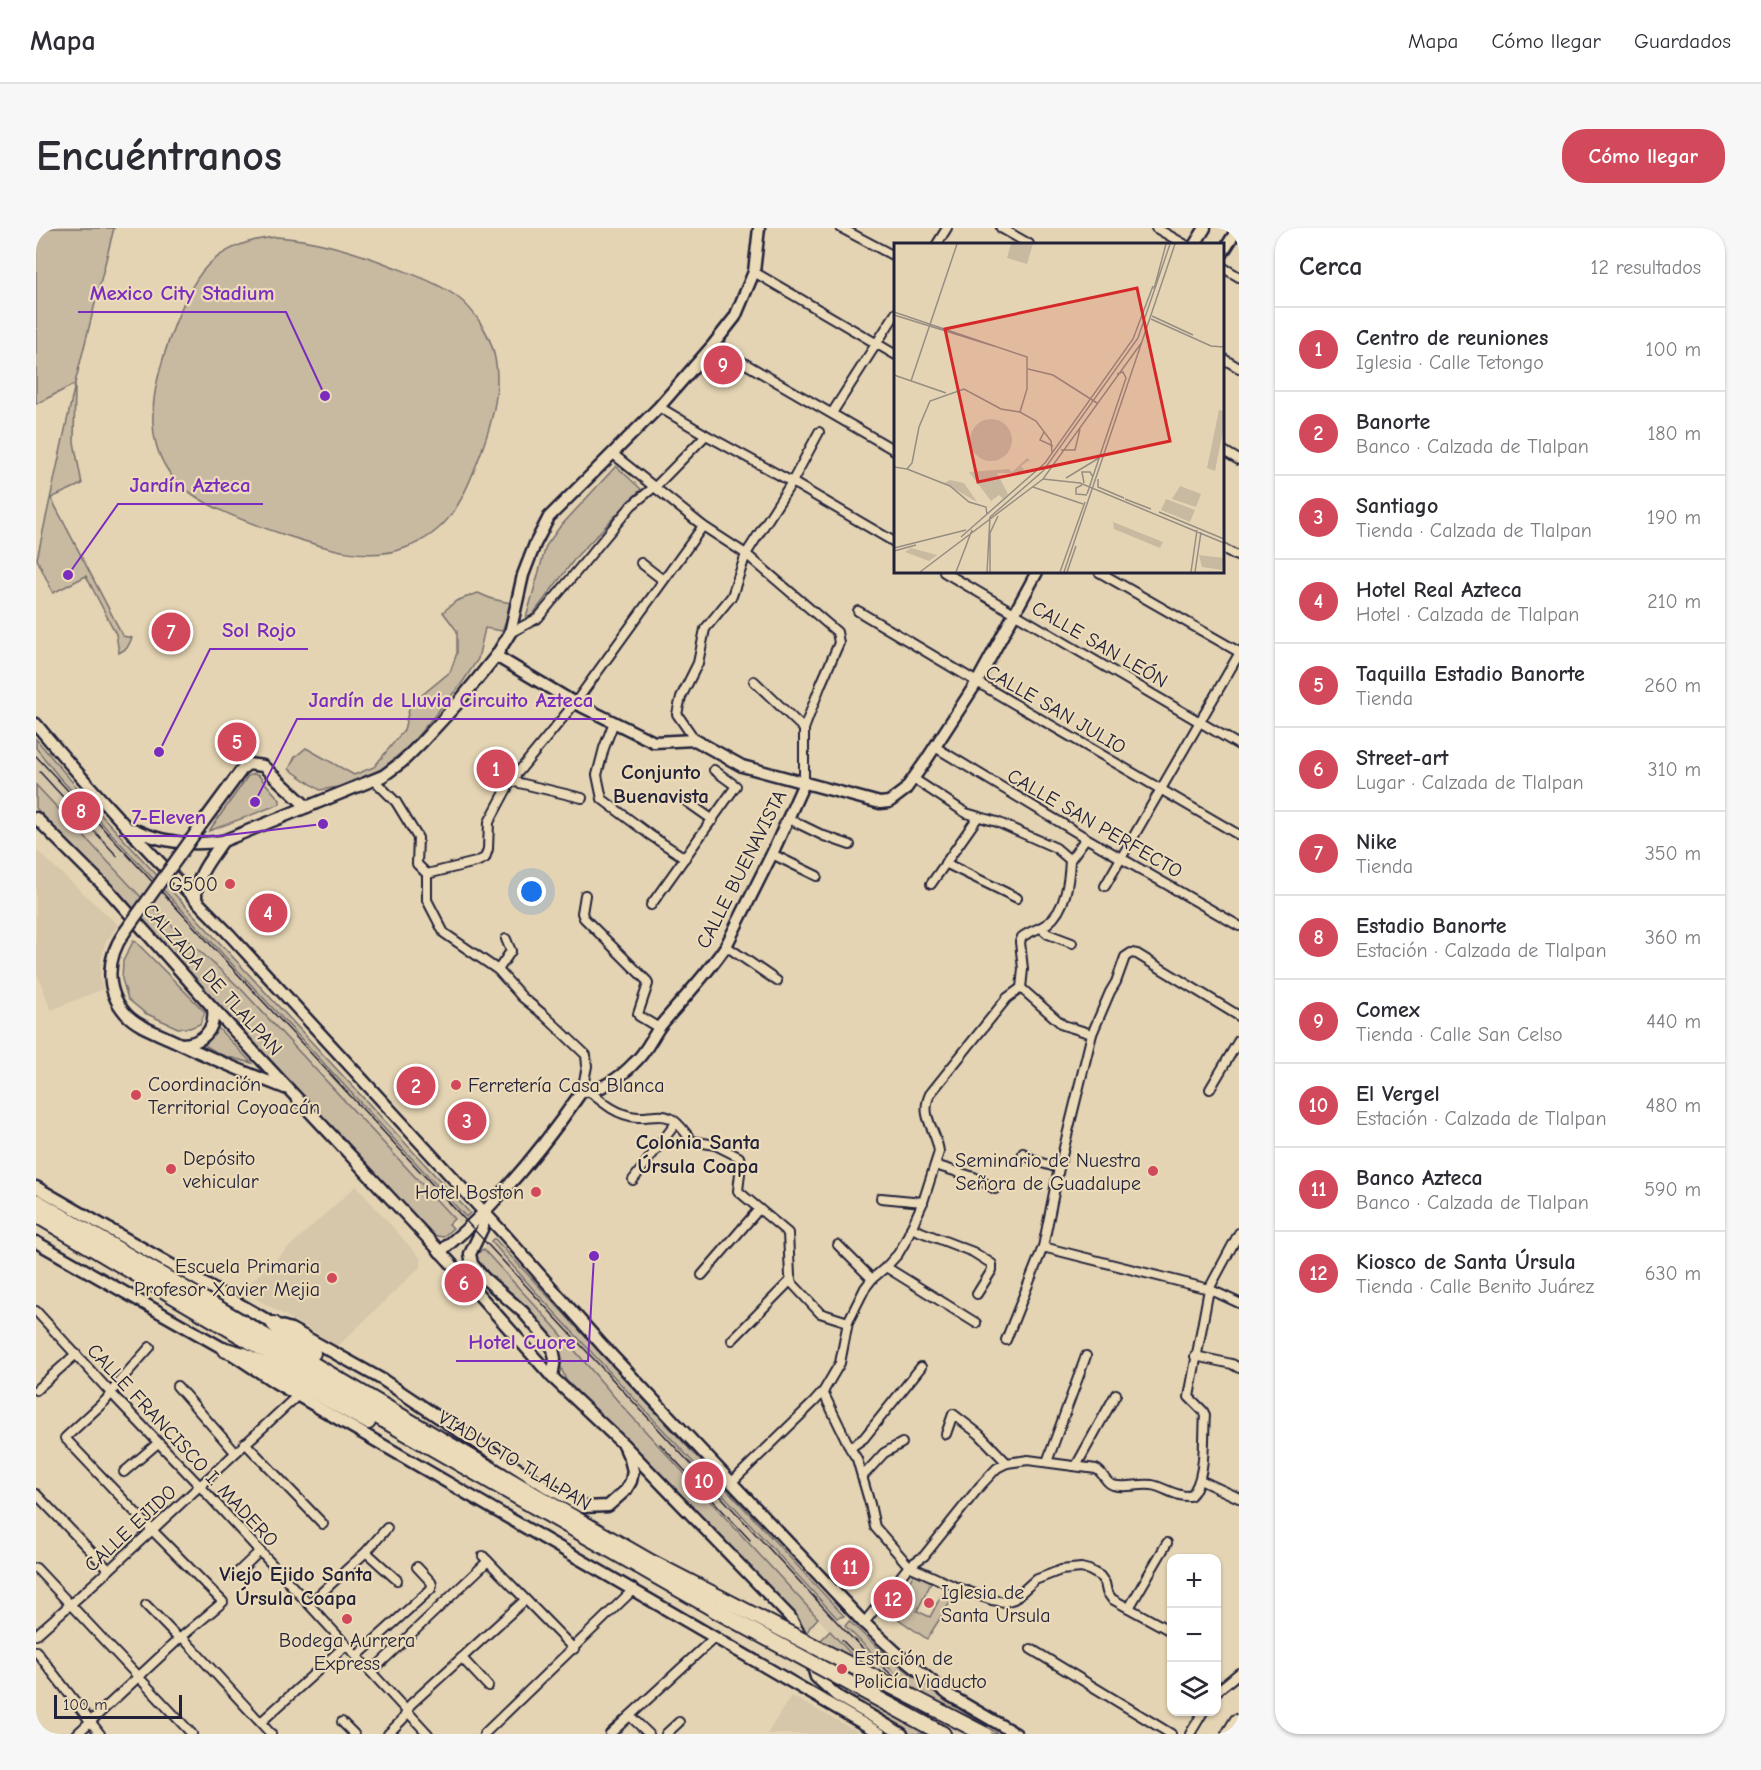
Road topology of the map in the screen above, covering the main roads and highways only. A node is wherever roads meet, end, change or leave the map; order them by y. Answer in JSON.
{"nodes":[{"id":1,"x":759,"y":228,"type":"edge"},
{"id":2,"x":1205,"y":228,"type":"edge"},
{"id":3,"x":1238,"y":228,"type":"edge"},
{"id":4,"x":1196,"y":243,"type":"edge"},
{"id":5,"x":1224,"y":251,"type":"edge"},
{"id":6,"x":1029,"y":577,"type":"edge"},
{"id":7,"x":496,"y":656,"type":"junction"},
{"id":8,"x":36,"y":724,"type":"edge"},
{"id":9,"x":804,"y":783,"type":"junction"},
{"id":10,"x":307,"y":807,"type":"junction"},
{"id":11,"x":36,"y":818,"type":"edge"},
{"id":12,"x":124,"y":824,"type":"junction"},
{"id":13,"x":223,"y":841,"type":"junction"},
{"id":14,"x":196,"y":900,"type":"junction"},
{"id":15,"x":213,"y":1008,"type":"junction"},
{"id":16,"x":181,"y":1044,"type":"junction"},
{"id":17,"x":288,"y":1089,"type":"junction"},
{"id":18,"x":36,"y":1187,"type":"edge"},
{"id":19,"x":36,"y":1201,"type":"edge"},
{"id":20,"x":484,"y":1213,"type":"junction"},
{"id":21,"x":36,"y":1215,"type":"edge"},
{"id":22,"x":36,"y":1242,"type":"edge"},
{"id":23,"x":440,"y":1252,"type":"junction"},
{"id":24,"x":274,"y":1324,"type":"junction"},
{"id":25,"x":226,"y":1350,"type":"junction"},
{"id":26,"x":552,"y":1377,"type":"junction"},
{"id":27,"x":377,"y":1401,"type":"junction"},
{"id":28,"x":402,"y":1431,"type":"junction"},
{"id":29,"x":624,"y":1445,"type":"junction"},
{"id":30,"x":717,"y":1604,"type":"junction"},
{"id":31,"x":881,"y":1734,"type":"edge"},
{"id":32,"x":902,"y":1734,"type":"edge"},
{"id":33,"x":943,"y":1734,"type":"edge"},
{"id":34,"x":984,"y":1734,"type":"edge"},
{"id":35,"x":1016,"y":1734,"type":"edge"}],
"edges":[{"from":1,"to":7,"type":"main road"},
{"from":2,"to":4,"type":"main road"},
{"from":3,"to":5,"type":"main road"},
{"from":6,"to":9,"type":"main road"},
{"from":7,"to":9,"type":"main road"},
{"from":7,"to":10,"type":"main road"},
{"from":8,"to":12,"type":"main road","name":"CALZADA DE TLALPAN"},
{"from":9,"to":20,"type":"main road","name":"CALLE BUENAVISTA"},
{"from":10,"to":13,"type":"main road"},
{"from":10,"to":16,"type":"main road","bridge":true},
{"from":11,"to":15,"type":"main road","name":"CALZADA DE TLALPAN"},
{"from":12,"to":13,"type":"main road"},
{"from":12,"to":14,"type":"main road","name":"CALZADA DE TLALPAN"},
{"from":13,"to":14,"type":"main road"},
{"from":14,"to":20,"type":"main road","name":"CALZADA DE TLALPAN"},
{"from":15,"to":16,"type":"main road"},
{"from":15,"to":17,"type":"main road","name":"CALZADA DE TLALPAN"},
{"from":16,"to":17,"type":"main road"},
{"from":17,"to":23,"type":"main road","name":"CALZADA DE TLALPAN"},
{"from":18,"to":24,"type":"main road","name":"VIADUCTO TLALPAN"},
{"from":19,"to":27,"type":"highway","name":"VIADUCTO TLALPAN"},
{"from":20,"to":23,"type":"main road"},
{"from":20,"to":26,"type":"main road"},
{"from":20,"to":35,"type":"main road","name":"CALZADA DE TLALPAN"},
{"from":21,"to":28,"type":"highway","name":"VIADUCTO TLALPAN"},
{"from":22,"to":25,"type":"main road"},
{"from":23,"to":26,"type":"main road","name":"CALZADA DE TLALPAN"},
{"from":24,"to":27,"type":"highway"},
{"from":24,"to":29,"type":"main road","name":"VIADUCTO TLALPAN"},
{"from":25,"to":28,"type":"highway"},
{"from":25,"to":31,"type":"main road"},
{"from":26,"to":29,"type":"main road","name":"CALZADA DE TLALPAN"},
{"from":27,"to":30,"type":"highway","name":"VIADUCTO TLALPAN"},
{"from":28,"to":30,"type":"highway","name":"VIADUCTO TLALPAN"},
{"from":29,"to":32,"type":"main road","name":"CALZADA DE TLALPAN"},
{"from":30,"to":33,"type":"highway","name":"VIADUCTO TLALPAN","bridge":true},
{"from":30,"to":34,"type":"highway","name":"VIADUCTO TLALPAN","bridge":true}]}
